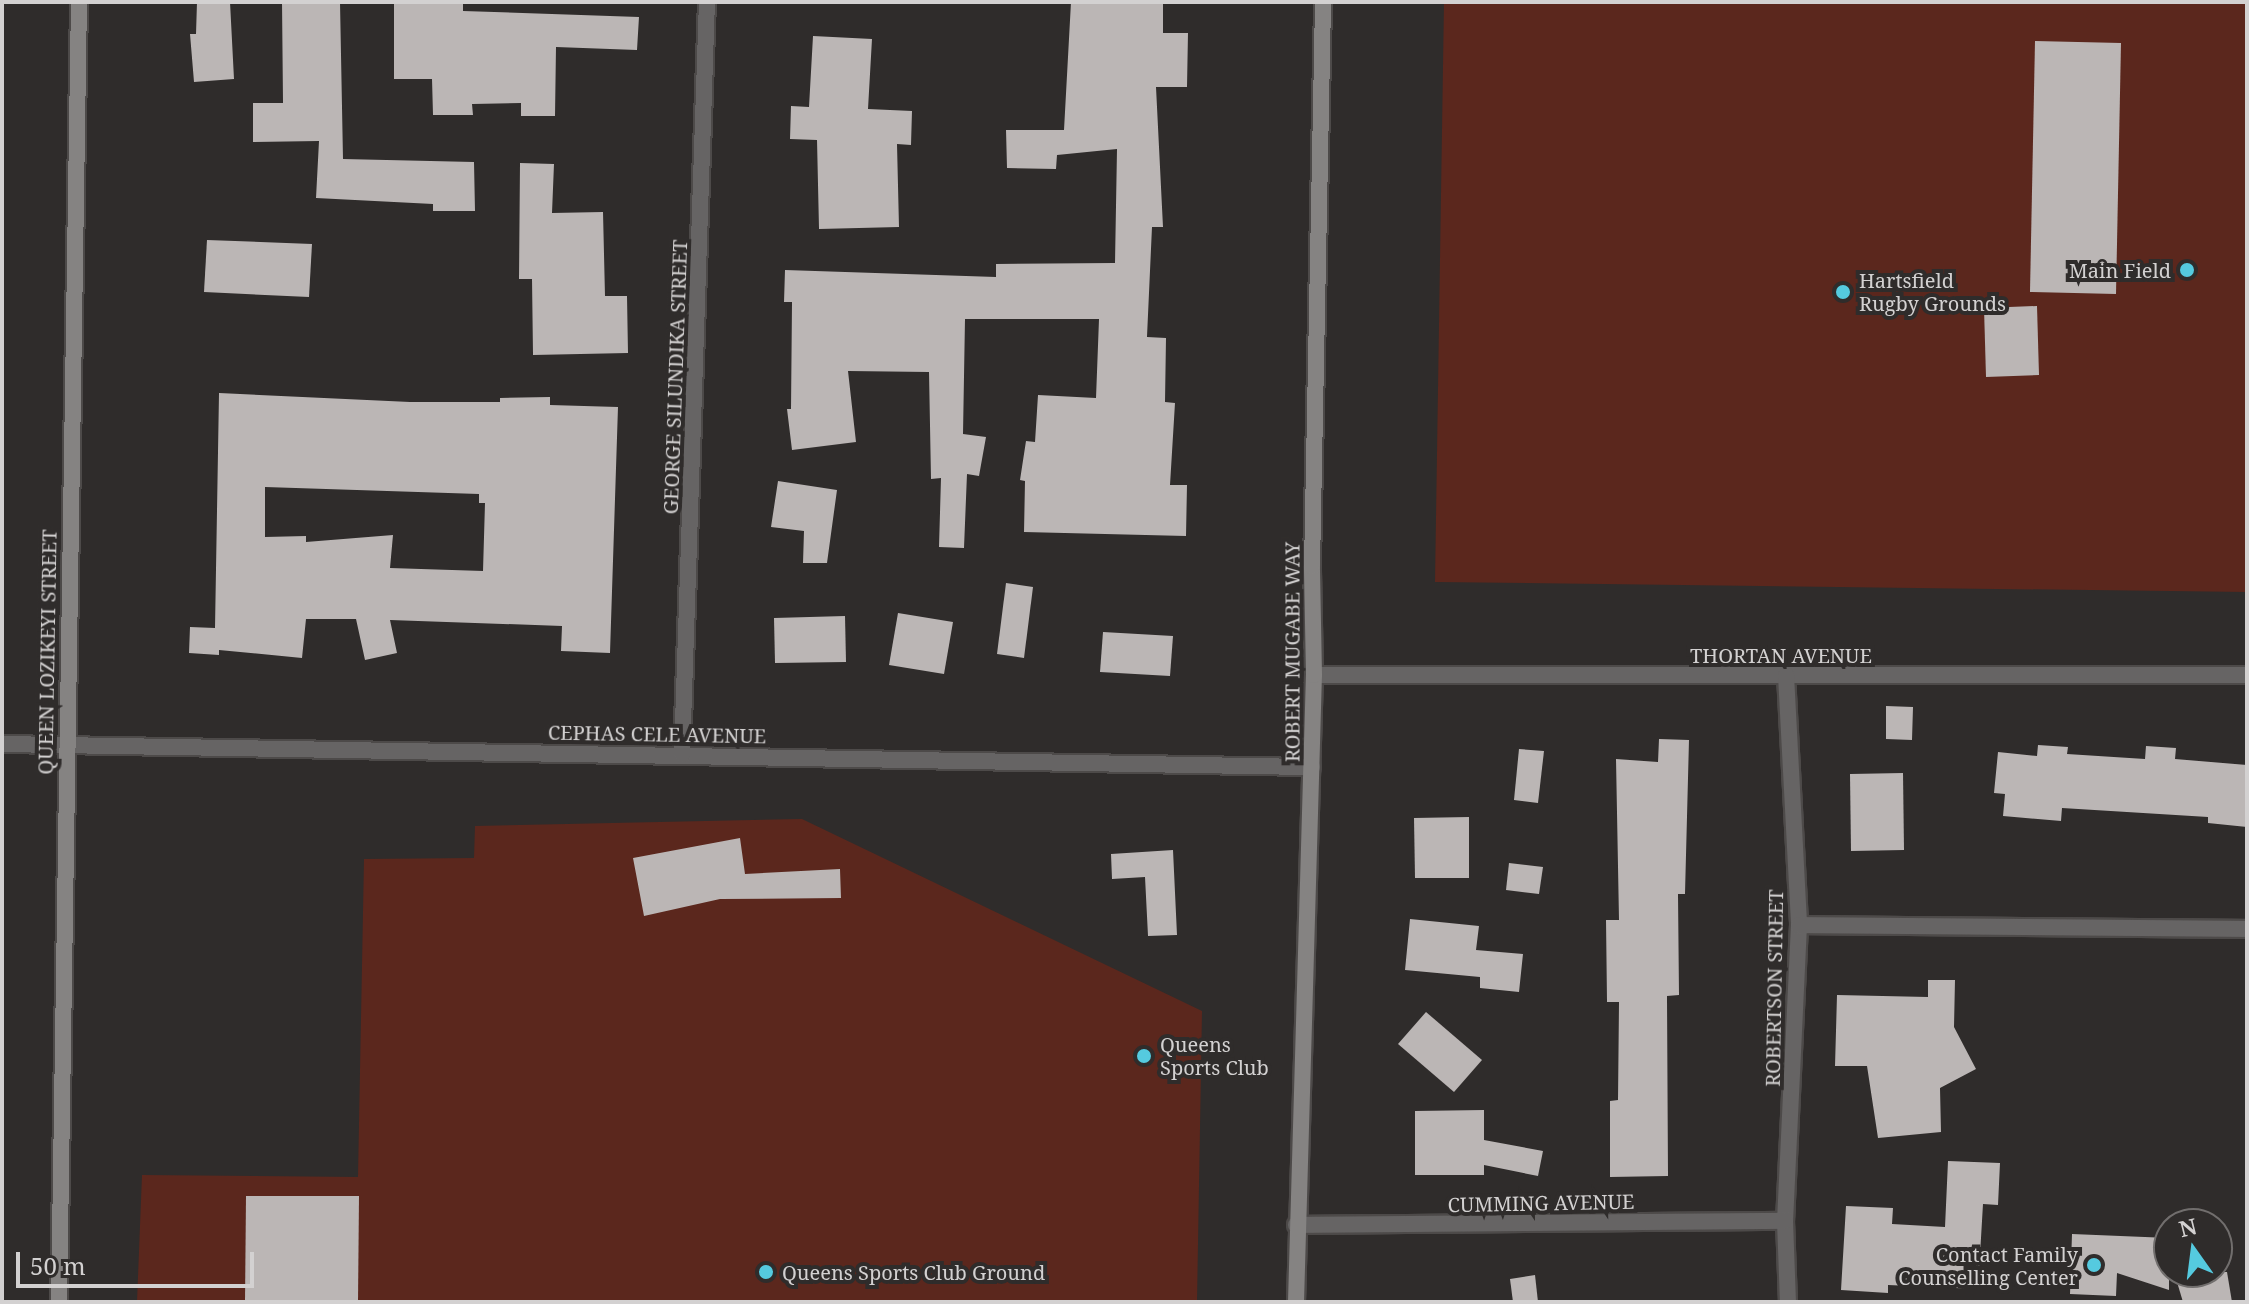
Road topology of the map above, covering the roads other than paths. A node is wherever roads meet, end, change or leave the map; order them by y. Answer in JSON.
{"nodes":[{"id":1,"x":79,"y":2,"type":"edge"},
{"id":2,"x":707,"y":2,"type":"edge"},
{"id":3,"x":1323,"y":2,"type":"edge"},
{"id":4,"x":1314,"y":675,"type":"junction"},
{"id":5,"x":1786,"y":675,"type":"junction"},
{"id":6,"x":2247,"y":675,"type":"edge"},
{"id":7,"x":2,"y":744,"type":"edge"},
{"id":8,"x":65,"y":745,"type":"junction"},
{"id":9,"x":682,"y":754,"type":"junction"},
{"id":10,"x":1312,"y":767,"type":"junction"},
{"id":11,"x":1799,"y":925,"type":"junction"},
{"id":12,"x":2247,"y":929,"type":"edge"},
{"id":13,"x":1785,"y":1221,"type":"junction"},
{"id":14,"x":1296,"y":1225,"type":"junction"},
{"id":15,"x":59,"y":1302,"type":"edge"},
{"id":16,"x":1296,"y":1302,"type":"edge"},
{"id":17,"x":1788,"y":1302,"type":"edge"}],
"edges":[{"from":1,"to":8,"type":"main road","name":"QUEEN LOZIKEYI STREET"},
{"from":2,"to":9,"type":"street","name":"GEORGE SILUNDIKA STREET"},
{"from":3,"to":4,"type":"main road","name":"ROBERT MUGABE WAY"},
{"from":4,"to":5,"type":"street","name":"THORTAN AVENUE"},
{"from":4,"to":10,"type":"main road","name":"ROBERT MUGABE WAY"},
{"from":5,"to":6,"type":"street","name":"THORTAN AVENUE"},
{"from":5,"to":11,"type":"street","name":"ROBERTSON STREET"},
{"from":7,"to":8,"type":"street","name":"CEPHAS CELE AVENUE"},
{"from":8,"to":9,"type":"street","name":"CEPHAS CELE AVENUE"},
{"from":8,"to":15,"type":"main road","name":"QUEEN LOZIKEYI STREET"},
{"from":9,"to":10,"type":"street","name":"CEPHAS CELE AVENUE"},
{"from":10,"to":14,"type":"main road","name":"ROBERT MUGABE WAY"},
{"from":11,"to":12,"type":"street"},
{"from":11,"to":13,"type":"street","name":"ROBERTSON STREET"},
{"from":13,"to":14,"type":"street","name":"CUMMING AVENUE"},
{"from":13,"to":17,"type":"street","name":"ROBERTSON STREET"},
{"from":14,"to":16,"type":"main road","name":"ROBERT MUGABE WAY"}]}
